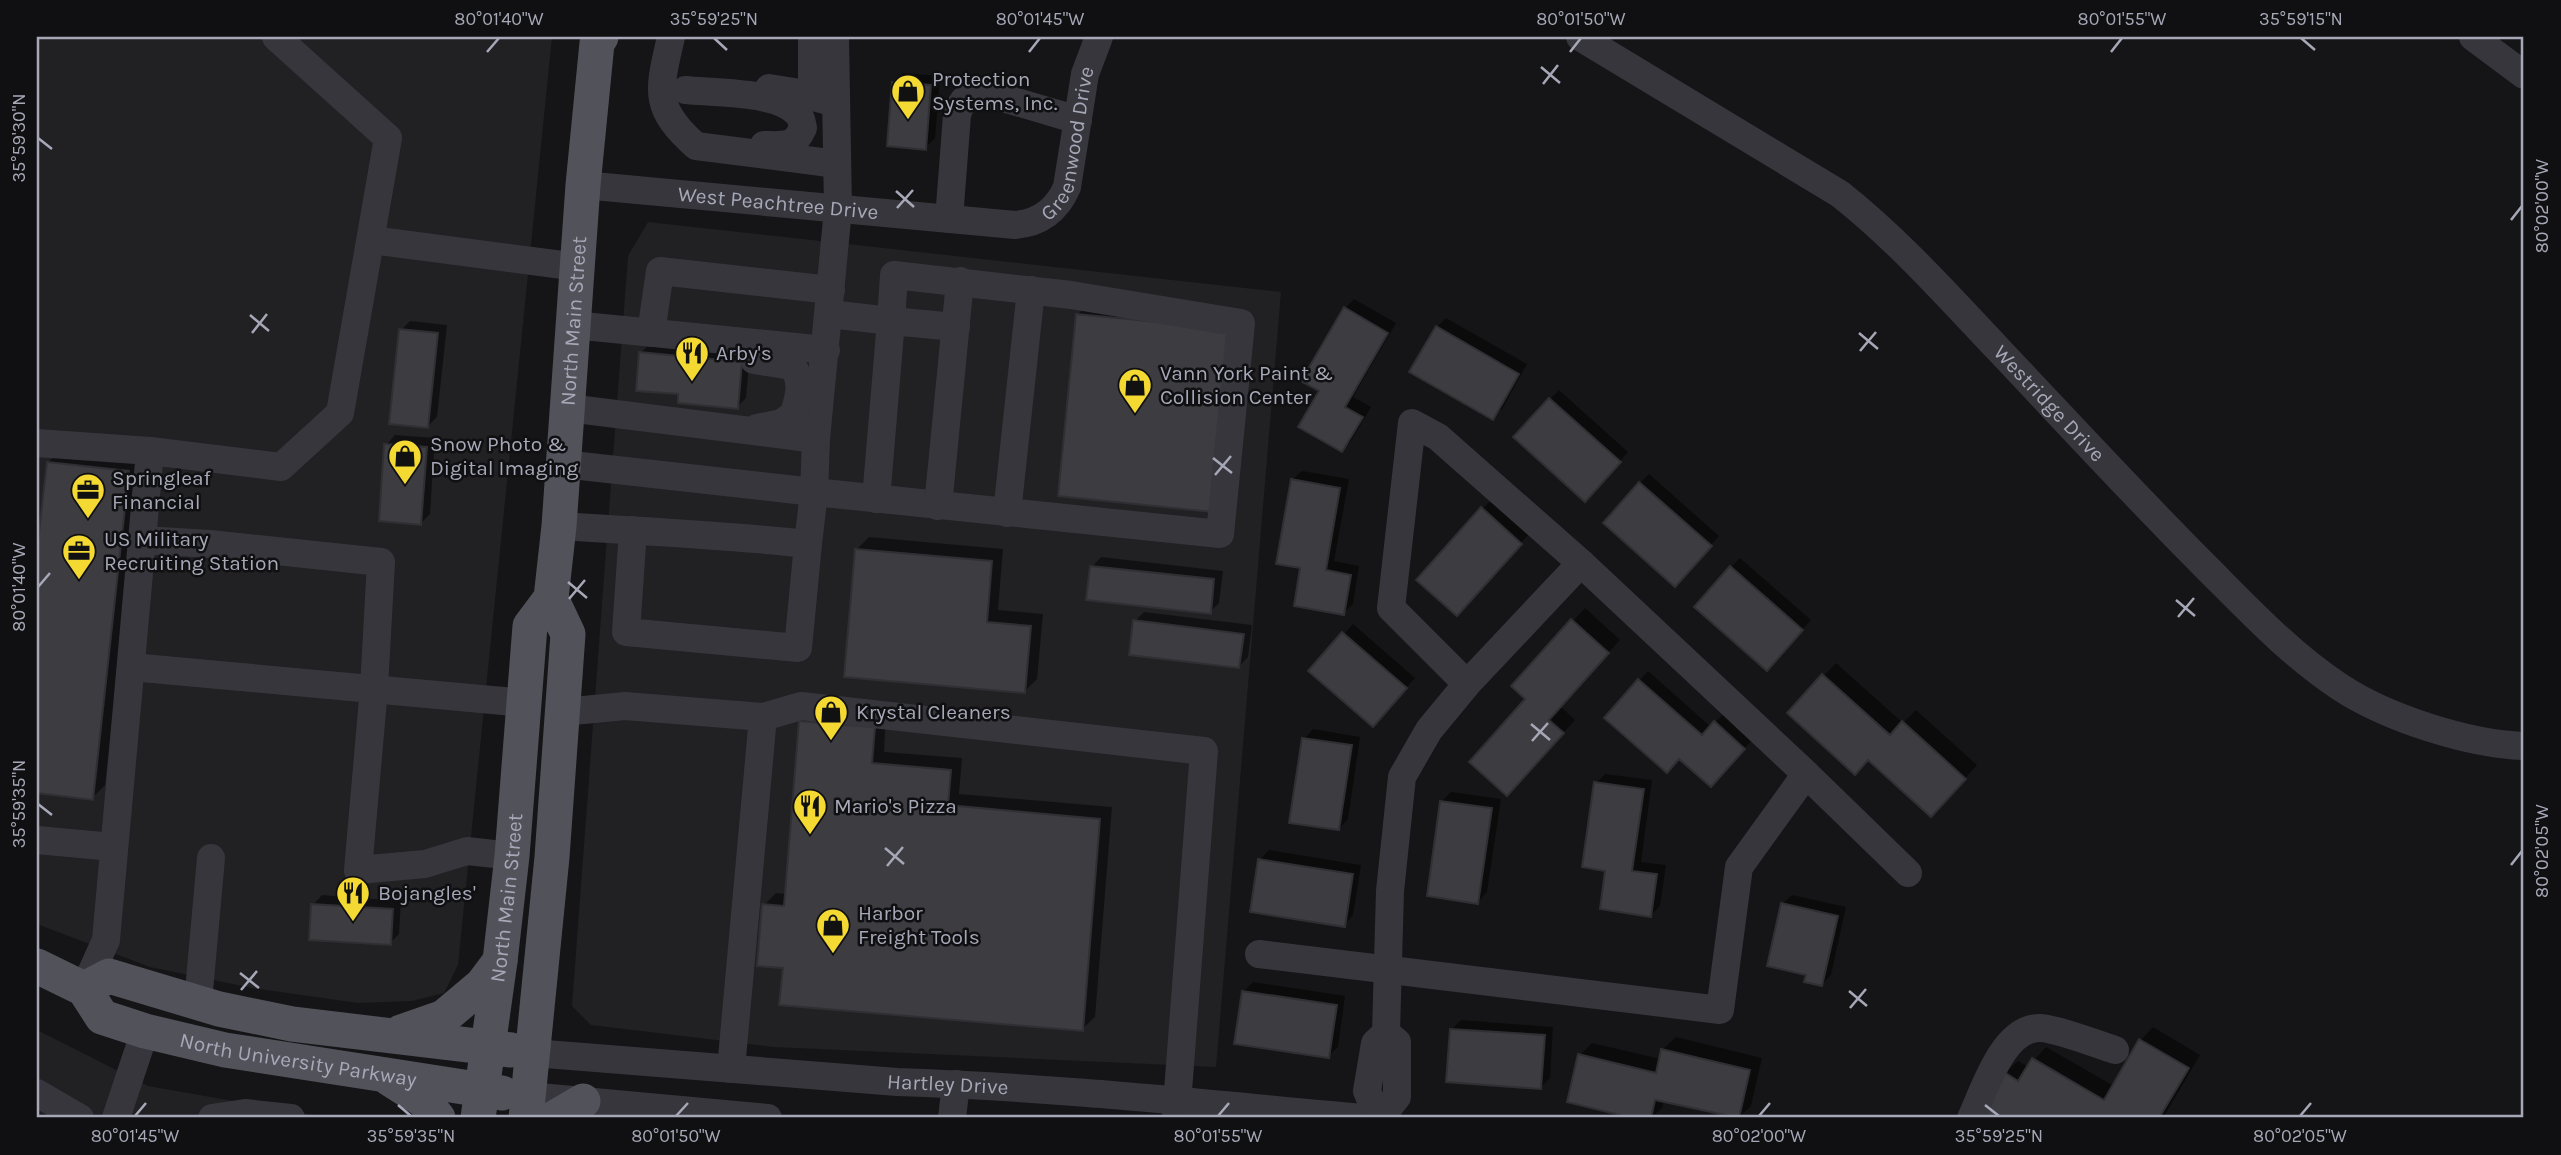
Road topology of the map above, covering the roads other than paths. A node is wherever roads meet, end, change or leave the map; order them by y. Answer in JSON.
{"nodes":[{"id":1,"x":276,"y":37,"type":"edge"},
{"id":2,"x":671,"y":37,"type":"edge"},
{"id":3,"x":812,"y":37,"type":"edge"},
{"id":4,"x":835,"y":37,"type":"edge"},
{"id":5,"x":1099,"y":37,"type":"edge"},
{"id":6,"x":1580,"y":37,"type":"edge"},
{"id":7,"x":2473,"y":37,"type":"edge"},
{"id":8,"x":597,"y":39,"type":"edge"},
{"id":9,"x":2524,"y":75,"type":"edge"},
{"id":10,"x":685,"y":90,"type":"junction"},
{"id":11,"x":824,"y":100,"type":"junction"},
{"id":12,"x":667,"y":113,"type":"junction"},
{"id":13,"x":1078,"y":120,"type":"junction"},
{"id":14,"x":696,"y":146,"type":"junction"},
{"id":15,"x":837,"y":164,"type":"junction"},
{"id":16,"x":583,"y":185,"type":"junction"},
{"id":17,"x":838,"y":209,"type":"junction"},
{"id":18,"x":948,"y":219,"type":"junction"},
{"id":19,"x":1015,"y":225,"type":"joint"},
{"id":20,"x":371,"y":240,"type":"junction"},
{"id":21,"x":578,"y":267,"type":"junction"},
{"id":22,"x":960,"y":281,"type":"junction"},
{"id":23,"x":1031,"y":290,"type":"junction"},
{"id":24,"x":830,"y":302,"type":"junction"},
{"id":25,"x":891,"y":321,"type":"junction"},
{"id":26,"x":573,"y":325,"type":"junction"},
{"id":27,"x":956,"y":327,"type":"junction"},
{"id":28,"x":659,"y":333,"type":"junction"},
{"id":29,"x":818,"y":349,"type":"junction"},
{"id":30,"x":568,"y":408,"type":"junction"},
{"id":31,"x":747,"y":430,"type":"junction"},
{"id":32,"x":808,"y":438,"type":"junction"},
{"id":33,"x":37,"y":443,"type":"edge"},
{"id":34,"x":150,"y":451,"type":"junction"},
{"id":35,"x":563,"y":464,"type":"junction"},
{"id":36,"x":814,"y":492,"type":"junction"},
{"id":37,"x":876,"y":499,"type":"junction"},
{"id":38,"x":938,"y":506,"type":"junction"},
{"id":39,"x":1007,"y":513,"type":"junction"},
{"id":40,"x":559,"y":526,"type":"junction"},
{"id":41,"x":633,"y":530,"type":"junction"},
{"id":42,"x":142,"y":540,"type":"junction"},
{"id":43,"x":808,"y":544,"type":"junction"},
{"id":44,"x":1581,"y":563,"type":"junction"},
{"id":45,"x":551,"y":598,"type":"junction"},
{"id":46,"x":131,"y":667,"type":"junction"},
{"id":47,"x":1467,"y":684,"type":"junction"},
{"id":48,"x":374,"y":688,"type":"junction"},
{"id":49,"x":525,"y":694,"type":"junction"},
{"id":50,"x":563,"y":712,"type":"junction"},
{"id":51,"x":763,"y":717,"type":"junction"},
{"id":52,"x":2524,"y":746,"type":"edge"},
{"id":53,"x":1806,"y":774,"type":"junction"},
{"id":54,"x":37,"y":840,"type":"edge"},
{"id":55,"x":113,"y":847,"type":"junction"},
{"id":56,"x":512,"y":856,"type":"junction"},
{"id":57,"x":211,"y":858,"type":"dead end"},
{"id":58,"x":1908,"y":873,"type":"dead end"},
{"id":59,"x":1259,"y":954,"type":"dead end"},
{"id":60,"x":500,"y":961,"type":"junction"},
{"id":61,"x":37,"y":966,"type":"edge"},
{"id":62,"x":1388,"y":968,"type":"junction"},
{"id":63,"x":84,"y":989,"type":"junction"},
{"id":64,"x":198,"y":1002,"type":"junction"},
{"id":65,"x":145,"y":1031,"type":"junction"},
{"id":66,"x":393,"y":1035,"type":"junction"},
{"id":67,"x":489,"y":1048,"type":"junction"},
{"id":68,"x":2115,"y":1049,"type":"dead end"},
{"id":69,"x":533,"y":1053,"type":"junction"},
{"id":70,"x":731,"y":1069,"type":"junction"},
{"id":71,"x":384,"y":1075,"type":"junction"},
{"id":72,"x":956,"y":1084,"type":"junction"},
{"id":73,"x":37,"y":1093,"type":"edge"},
{"id":74,"x":479,"y":1105,"type":"edge"},
{"id":75,"x":548,"y":1108,"type":"edge"},
{"id":76,"x":1177,"y":1110,"type":"edge"},
{"id":77,"x":80,"y":1118,"type":"edge"},
{"id":78,"x":116,"y":1118,"type":"edge"},
{"id":79,"x":212,"y":1118,"type":"edge"},
{"id":80,"x":291,"y":1118,"type":"edge"},
{"id":81,"x":438,"y":1118,"type":"edge"},
{"id":82,"x":760,"y":1118,"type":"edge"},
{"id":83,"x":952,"y":1118,"type":"edge"},
{"id":84,"x":1363,"y":1118,"type":"edge"},
{"id":85,"x":1379,"y":1118,"type":"edge"},
{"id":86,"x":1971,"y":1118,"type":"edge"}],
"edges":[{"from":1,"to":20,"type":"street"},
{"from":2,"to":12,"type":"street"},
{"from":3,"to":11,"type":"street"},
{"from":4,"to":11,"type":"street"},
{"from":5,"to":13,"type":"street","name":"Greenwood Drive"},
{"from":6,"to":52,"type":"street","name":"Westridge Drive"},
{"from":7,"to":9,"type":"street"},
{"from":8,"to":16,"type":"main road","name":"North Main Street"},
{"from":10,"to":11,"type":"street"},
{"from":10,"to":12,"type":"street"},
{"from":10,"to":14,"type":"street"},
{"from":11,"to":15,"type":"street"},
{"from":12,"to":14,"type":"street"},
{"from":13,"to":18,"type":"street"},
{"from":13,"to":19,"type":"street","name":"Greenwood Drive"},
{"from":14,"to":15,"type":"street"},
{"from":15,"to":17,"type":"street"},
{"from":16,"to":17,"type":"street","name":"West Peachtree Drive"},
{"from":16,"to":21,"type":"main road","name":"North Main Street"},
{"from":17,"to":18,"type":"street","name":"West Peachtree Drive"},
{"from":17,"to":24,"type":"street"},
{"from":18,"to":19,"type":"street","name":"West Peachtree Drive"},
{"from":20,"to":21,"type":"street"},
{"from":20,"to":34,"type":"street"},
{"from":21,"to":26,"type":"main road","name":"North Main Street"},
{"from":22,"to":23,"type":"street"},
{"from":22,"to":25,"type":"street"},
{"from":22,"to":27,"type":"street"},
{"from":23,"to":39,"type":"street"},
{"from":23,"to":39,"type":"street"},
{"from":24,"to":25,"type":"street"},
{"from":24,"to":28,"type":"street"},
{"from":24,"to":29,"type":"street"},
{"from":25,"to":27,"type":"street"},
{"from":25,"to":37,"type":"street"},
{"from":26,"to":28,"type":"street"},
{"from":26,"to":30,"type":"main road","name":"North Main Street"},
{"from":27,"to":38,"type":"street"},
{"from":28,"to":29,"type":"street"},
{"from":28,"to":31,"type":"street"},
{"from":29,"to":32,"type":"street"},
{"from":30,"to":31,"type":"street"},
{"from":30,"to":35,"type":"main road","name":"North Main Street"},
{"from":31,"to":32,"type":"street"},
{"from":32,"to":36,"type":"street"},
{"from":33,"to":34,"type":"street"},
{"from":34,"to":42,"type":"street"},
{"from":35,"to":36,"type":"street"},
{"from":35,"to":40,"type":"main road","name":"North Main Street"},
{"from":36,"to":37,"type":"street"},
{"from":36,"to":43,"type":"street"},
{"from":37,"to":38,"type":"street"},
{"from":38,"to":39,"type":"street"},
{"from":40,"to":41,"type":"street"},
{"from":40,"to":45,"type":"main road","name":"North Main Street"},
{"from":41,"to":43,"type":"street"},
{"from":41,"to":43,"type":"street"},
{"from":42,"to":46,"type":"street"},
{"from":42,"to":48,"type":"street"},
{"from":44,"to":47,"type":"street"},
{"from":44,"to":47,"type":"street"},
{"from":44,"to":53,"type":"street"},
{"from":45,"to":49,"type":"main road","name":"North Main Street"},
{"from":45,"to":50,"type":"main road","name":"North Main Street"},
{"from":46,"to":48,"type":"street"},
{"from":46,"to":55,"type":"street"},
{"from":47,"to":62,"type":"street"},
{"from":48,"to":49,"type":"street"},
{"from":48,"to":56,"type":"street"},
{"from":49,"to":50,"type":"main road"},
{"from":49,"to":56,"type":"main road","name":"North Main Street"},
{"from":50,"to":51,"type":"street"},
{"from":50,"to":69,"type":"main road","name":"North Main Street"},
{"from":51,"to":70,"type":"street"},
{"from":51,"to":76,"type":"street"},
{"from":53,"to":58,"type":"street"},
{"from":53,"to":62,"type":"street"},
{"from":54,"to":55,"type":"street"},
{"from":55,"to":63,"type":"street"},
{"from":56,"to":60,"type":"main road","name":"North Main Street"},
{"from":57,"to":64,"type":"street"},
{"from":59,"to":62,"type":"street"},
{"from":60,"to":66,"type":"main road"},
{"from":60,"to":67,"type":"main road","name":"North Main Street"},
{"from":61,"to":63,"type":"main road","name":"North University Parkway"},
{"from":62,"to":85,"type":"street"},
{"from":63,"to":64,"type":"main road","name":"North University Parkway"},
{"from":63,"to":65,"type":"main road","name":"North University Parkway"},
{"from":64,"to":66,"type":"main road","name":"North University Parkway"},
{"from":65,"to":71,"type":"main road","name":"North University Parkway"},
{"from":65,"to":78,"type":"street"},
{"from":66,"to":67,"type":"main road","name":"North University Parkway"},
{"from":67,"to":69,"type":"main road","name":"North University Parkway"},
{"from":67,"to":74,"type":"main road","name":"North Main Street"},
{"from":68,"to":86,"type":"street"},
{"from":69,"to":70,"type":"street","name":"Hartley Drive"},
{"from":69,"to":75,"type":"main road","name":"North Main Street"},
{"from":70,"to":72,"type":"street","name":"Hartley Drive"},
{"from":71,"to":74,"type":"main road","name":"North University Parkway"},
{"from":71,"to":81,"type":"main road"},
{"from":72,"to":76,"type":"street","name":"Hartley Drive"},
{"from":72,"to":83,"type":"street"},
{"from":73,"to":77,"type":"street"},
{"from":74,"to":75,"type":"main road","name":"North University Parkway"},
{"from":75,"to":82,"type":"street"},
{"from":76,"to":84,"type":"street","name":"Hartley Drive"},
{"from":79,"to":80,"type":"street"}]}
